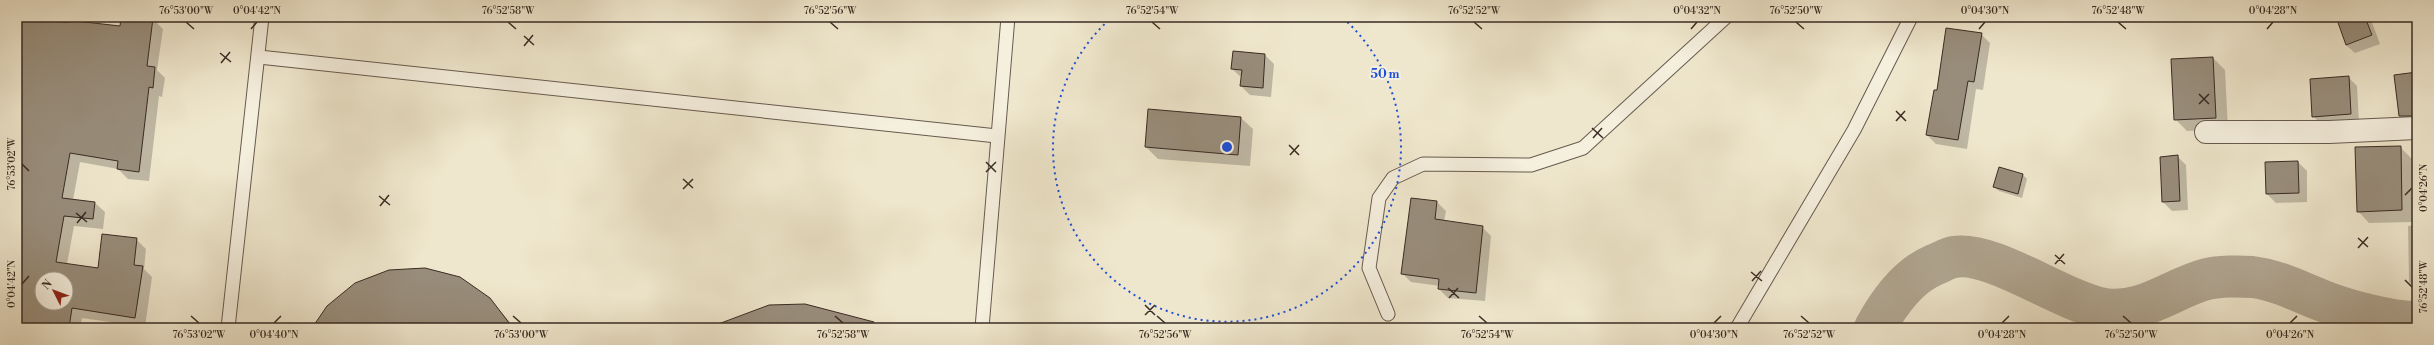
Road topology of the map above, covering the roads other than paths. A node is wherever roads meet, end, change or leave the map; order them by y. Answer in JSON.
{"nodes":[{"id":1,"x":262,"y":17,"type":"edge"},
{"id":2,"x":1008,"y":17,"type":"edge"},
{"id":3,"x":1726,"y":17,"type":"edge"},
{"id":4,"x":1911,"y":17,"type":"edge"},
{"id":5,"x":259,"y":57,"type":"junction"},
{"id":6,"x":2417,"y":128,"type":"edge"},
{"id":7,"x":2206,"y":132,"type":"dead end"},
{"id":8,"x":998,"y":136,"type":"junction"},
{"id":9,"x":1388,"y":314,"type":"dead end"},
{"id":10,"x":228,"y":328,"type":"edge"},
{"id":11,"x":982,"y":328,"type":"edge"},
{"id":12,"x":1737,"y":328,"type":"edge"}],
"edges":[{"from":1,"to":5,"type":"lane"},
{"from":2,"to":8,"type":"lane"},
{"from":3,"to":9,"type":"lane"},
{"from":4,"to":12,"type":"lane"},
{"from":5,"to":8,"type":"lane"},
{"from":5,"to":10,"type":"lane"},
{"from":6,"to":7,"type":"street"},
{"from":8,"to":11,"type":"lane"}]}
